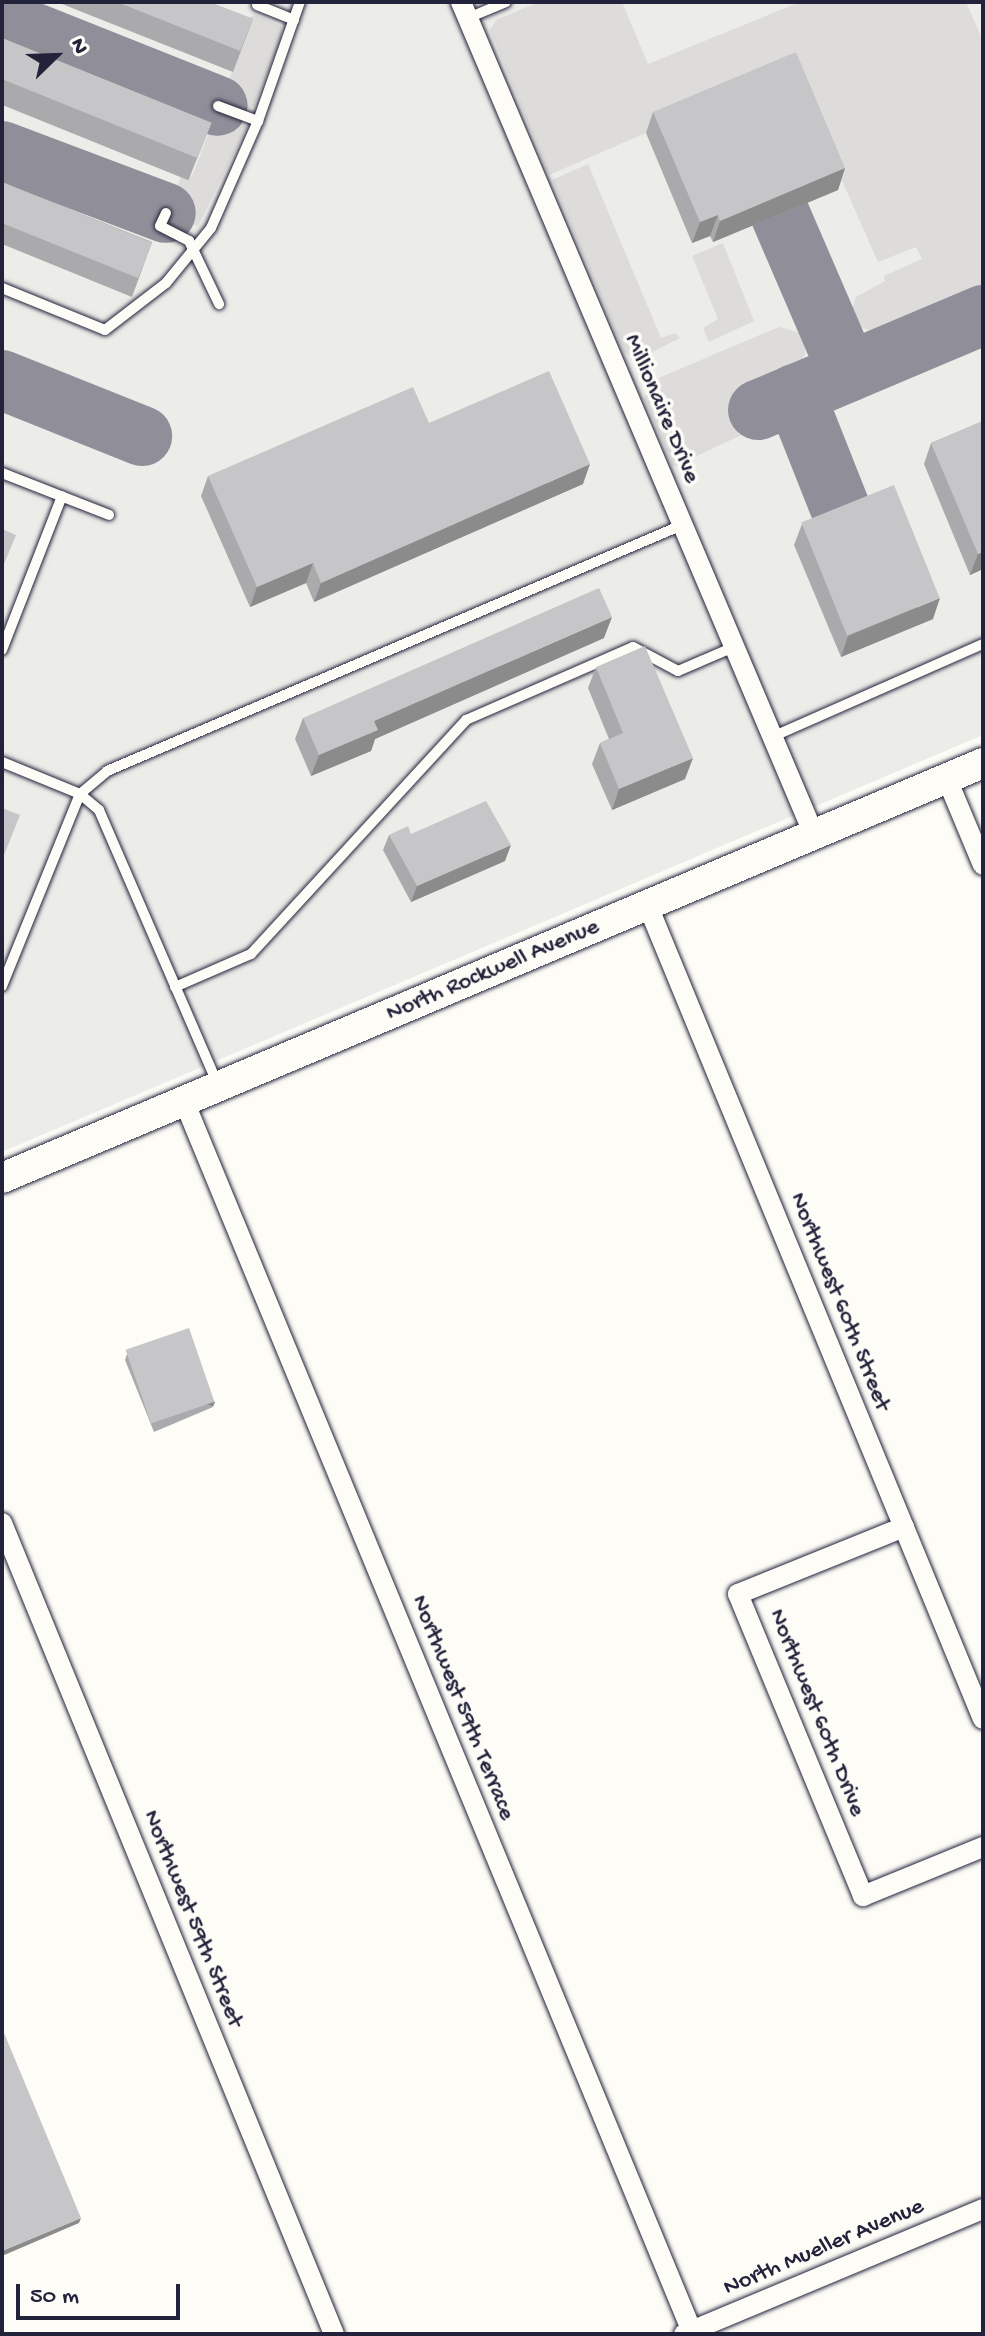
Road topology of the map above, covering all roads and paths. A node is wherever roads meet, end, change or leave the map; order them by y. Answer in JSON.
{"nodes":[{"id":1,"x":300,"y":2,"type":"edge"},
{"id":2,"x":506,"y":2,"type":"edge"},
{"id":3,"x":257,"y":5,"type":"dead end"},
{"id":4,"x":464,"y":10,"type":"edge"},
{"id":5,"x":294,"y":20,"type":"junction"},
{"id":6,"x":218,"y":106,"type":"dead end"},
{"id":7,"x":258,"y":121,"type":"junction"},
{"id":8,"x":166,"y":213,"type":"dead end"},
{"id":9,"x":193,"y":251,"type":"junction"},
{"id":10,"x":2,"y":288,"type":"edge"},
{"id":11,"x":219,"y":304,"type":"dead end"},
{"id":12,"x":2,"y":473,"type":"edge"},
{"id":13,"x":62,"y":496,"type":"junction"},
{"id":14,"x":109,"y":515,"type":"dead end"},
{"id":15,"x":682,"y":525,"type":"junction"},
{"id":16,"x":983,"y":644,"type":"edge"},
{"id":17,"x":734,"y":647,"type":"junction"},
{"id":18,"x":2,"y":650,"type":"edge"},
{"id":19,"x":772,"y":737,"type":"junction"},
{"id":20,"x":2,"y":748,"type":"edge"},
{"id":21,"x":4,"y":763,"type":"edge"},
{"id":22,"x":983,"y":763,"type":"edge"},
{"id":23,"x":947,"y":779,"type":"junction"},
{"id":24,"x":80,"y":794,"type":"junction"},
{"id":25,"x":814,"y":835,"type":"junction"},
{"id":26,"x":983,"y":865,"type":"edge"},
{"id":27,"x":648,"y":906,"type":"junction"},
{"id":28,"x":2,"y":986,"type":"edge"},
{"id":29,"x":175,"y":987,"type":"junction"},
{"id":30,"x":219,"y":1087,"type":"junction"},
{"id":31,"x":184,"y":1101,"type":"junction"},
{"id":32,"x":2,"y":1178,"type":"edge"},
{"id":33,"x":2,"y":1523,"type":"edge"},
{"id":34,"x":904,"y":1527,"type":"junction"},
{"id":35,"x":983,"y":1719,"type":"edge"},
{"id":36,"x":983,"y":1847,"type":"edge"},
{"id":37,"x":983,"y":2209,"type":"edge"},
{"id":38,"x":689,"y":2333,"type":"edge"},
{"id":39,"x":334,"y":2334,"type":"edge"}],
"edges":[{"from":1,"to":5,"type":"lane"},
{"from":2,"to":4,"type":"lane"},
{"from":3,"to":5,"type":"lane"},
{"from":4,"to":15,"type":"street","name":"Millionaire Drive"},
{"from":5,"to":7,"type":"lane"},
{"from":6,"to":7,"type":"lane"},
{"from":7,"to":9,"type":"lane"},
{"from":8,"to":9,"type":"lane"},
{"from":9,"to":10,"type":"lane"},
{"from":9,"to":11,"type":"lane"},
{"from":12,"to":13,"type":"lane"},
{"from":13,"to":14,"type":"lane"},
{"from":13,"to":18,"type":"lane"},
{"from":15,"to":17,"type":"street","name":"Millionaire Drive"},
{"from":15,"to":24,"type":"lane"},
{"from":16,"to":19,"type":"lane"},
{"from":17,"to":19,"type":"street","name":"Millionaire Drive"},
{"from":17,"to":29,"type":"lane"},
{"from":19,"to":25,"type":"street","name":"Millionaire Drive"},
{"from":20,"to":21,"type":"lane"},
{"from":21,"to":24,"type":"lane"},
{"from":22,"to":23,"type":"main road","name":"North Rockwell Avenue"},
{"from":23,"to":25,"type":"main road","name":"North Rockwell Avenue"},
{"from":23,"to":26,"type":"street"},
{"from":24,"to":28,"type":"lane"},
{"from":24,"to":29,"type":"lane"},
{"from":25,"to":27,"type":"main road","name":"North Rockwell Avenue"},
{"from":27,"to":30,"type":"main road","name":"North Rockwell Avenue"},
{"from":27,"to":34,"type":"street","name":"Northwest 60th Street"},
{"from":29,"to":30,"type":"lane"},
{"from":30,"to":31,"type":"main road","name":"North Rockwell Avenue"},
{"from":31,"to":32,"type":"main road","name":"North Rockwell Avenue"},
{"from":31,"to":38,"type":"street","name":"Northwest 59th Terrace"},
{"from":33,"to":39,"type":"street","name":"Northwest 59th Street"},
{"from":34,"to":35,"type":"street","name":"Northwest 60th Street"},
{"from":34,"to":36,"type":"street","name":"Northwest 60th Drive"},
{"from":37,"to":38,"type":"street","name":"North Mueller Avenue"}]}
